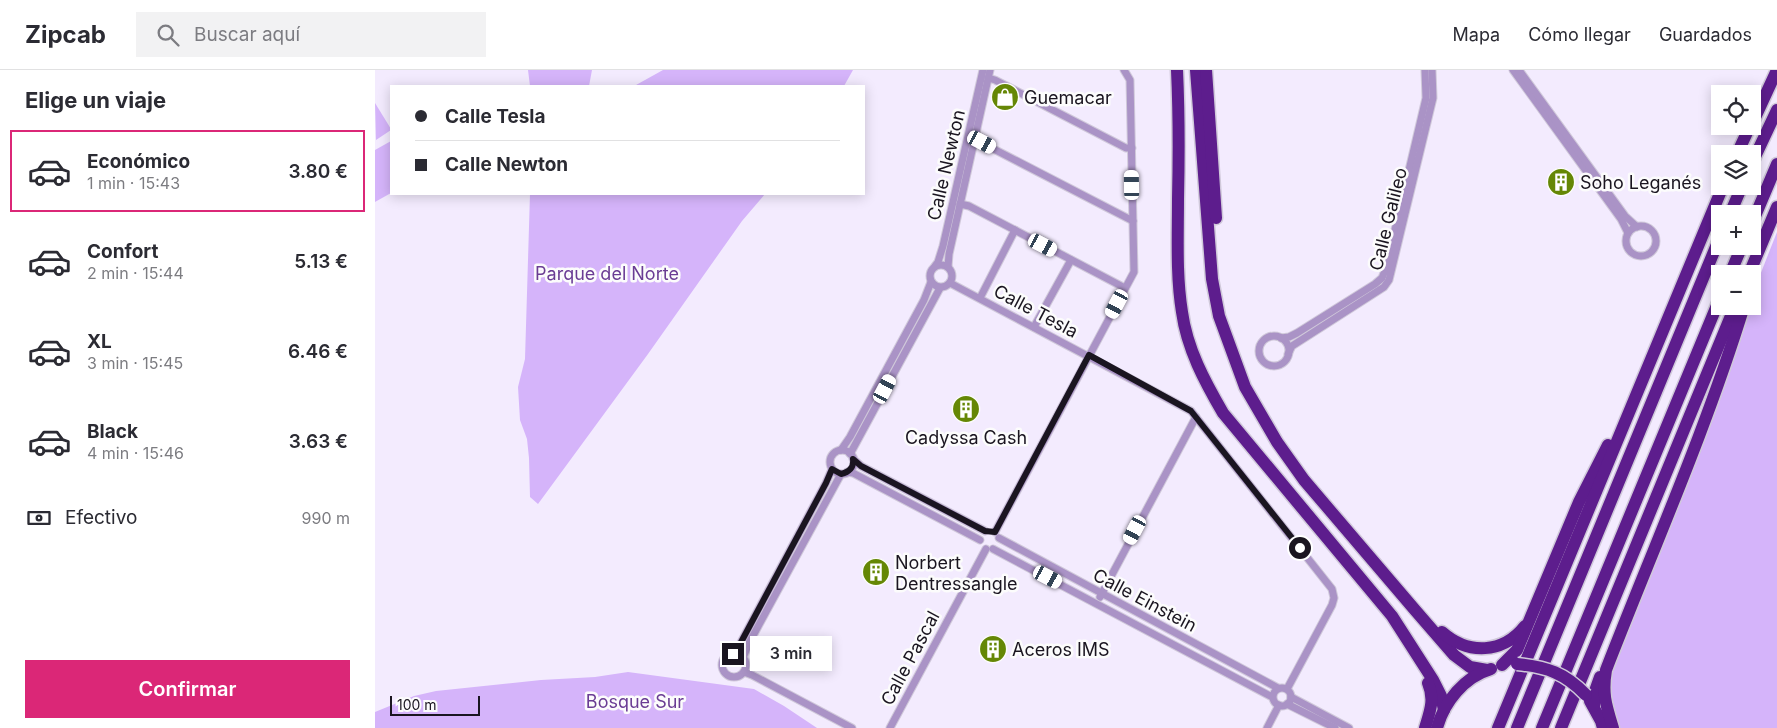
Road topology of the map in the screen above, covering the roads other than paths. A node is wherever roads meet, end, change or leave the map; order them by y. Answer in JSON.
{"nodes":[{"id":1,"x":983,"y":70,"type":"edge"},
{"id":2,"x":1124,"y":70,"type":"edge"},
{"id":3,"x":1169,"y":70,"type":"edge"},
{"id":4,"x":1177,"y":70,"type":"edge"},
{"id":5,"x":1196,"y":70,"type":"edge"},
{"id":6,"x":1206,"y":70,"type":"edge"},
{"id":7,"x":1213,"y":70,"type":"edge"},
{"id":8,"x":1425,"y":70,"type":"edge"},
{"id":9,"x":1432,"y":70,"type":"edge"},
{"id":10,"x":1513,"y":70,"type":"edge"},
{"id":11,"x":1519,"y":70,"type":"edge"},
{"id":12,"x":1777,"y":70,"type":"edge"},
{"id":13,"x":989,"y":74,"type":"edge"},
{"id":14,"x":1761,"y":105,"type":"edge"},
{"id":15,"x":1777,"y":110,"type":"edge"},
{"id":16,"x":1209,"y":118,"type":"junction"},
{"id":17,"x":1179,"y":134,"type":"junction"},
{"id":18,"x":974,"y":140,"type":"junction"},
{"id":19,"x":1761,"y":145,"type":"edge"},
{"id":20,"x":1131,"y":148,"type":"junction"},
{"id":21,"x":1777,"y":164,"type":"edge"},
{"id":22,"x":1719,"y":195,"type":"edge"},
{"id":23,"x":960,"y":204,"type":"junction"},
{"id":24,"x":1760,"y":205,"type":"edge"},
{"id":25,"x":1777,"y":207,"type":"edge"},
{"id":26,"x":1771,"y":220,"type":"junction"},
{"id":27,"x":1133,"y":221,"type":"junction"},
{"id":28,"x":1637,"y":227,"type":"junction"},
{"id":29,"x":1015,"y":230,"type":"junction"},
{"id":30,"x":1628,"y":234,"type":"junction"},
{"id":31,"x":1713,"y":255,"type":"edge"},
{"id":32,"x":1071,"y":260,"type":"junction"},
{"id":33,"x":1753,"y":265,"type":"edge"},
{"id":34,"x":1758,"y":265,"type":"edge"},
{"id":35,"x":935,"y":266,"type":"junction"},
{"id":36,"x":948,"y":267,"type":"junction"},
{"id":37,"x":931,"y":282,"type":"junction"},
{"id":38,"x":950,"y":283,"type":"junction"},
{"id":39,"x":940,"y":288,"type":"junction"},
{"id":40,"x":1125,"y":288,"type":"junction"},
{"id":41,"x":980,"y":298,"type":"junction"},
{"id":42,"x":1713,"y":315,"type":"edge"},
{"id":43,"x":1731,"y":315,"type":"edge"},
{"id":44,"x":1741,"y":315,"type":"edge"},
{"id":45,"x":1034,"y":327,"type":"junction"},
{"id":46,"x":1281,"y":338,"type":"junction"},
{"id":47,"x":1659,"y":339,"type":"junction"},
{"id":48,"x":1288,"y":354,"type":"junction"},
{"id":49,"x":1089,"y":355,"type":"junction"},
{"id":50,"x":1196,"y":417,"type":"junction"},
{"id":51,"x":1273,"y":434,"type":"junction"},
{"id":52,"x":841,"y":450,"type":"junction"},
{"id":53,"x":852,"y":457,"type":"junction"},
{"id":54,"x":832,"y":469,"type":"junction"},
{"id":55,"x":844,"y":473,"type":"junction"},
{"id":56,"x":985,"y":531,"type":"junction"},
{"id":57,"x":997,"y":535,"type":"junction"},
{"id":58,"x":980,"y":540,"type":"junction"},
{"id":59,"x":989,"y":549,"type":"junction"},
{"id":60,"x":1101,"y":594,"type":"junction"},
{"id":61,"x":1634,"y":598,"type":"junction"},
{"id":62,"x":1096,"y":603,"type":"junction"},
{"id":63,"x":1415,"y":610,"type":"junction"},
{"id":64,"x":1529,"y":622,"type":"junction"},
{"id":65,"x":1412,"y":649,"type":"junction"},
{"id":66,"x":733,"y":654,"type":"junction"},
{"id":67,"x":743,"y":658,"type":"junction"},
{"id":68,"x":1502,"y":666,"type":"junction"},
{"id":69,"x":1487,"y":670,"type":"junction"},
{"id":70,"x":744,"y":672,"type":"junction"},
{"id":71,"x":1278,"y":688,"type":"junction"},
{"id":72,"x":1287,"y":689,"type":"junction"},
{"id":73,"x":1272,"y":697,"type":"junction"},
{"id":74,"x":1289,"y":700,"type":"junction"},
{"id":75,"x":1279,"y":705,"type":"junction"},
{"id":76,"x":1594,"y":706,"type":"junction"},
{"id":77,"x":1444,"y":710,"type":"junction"},
{"id":78,"x":852,"y":728,"type":"edge"},
{"id":79,"x":890,"y":728,"type":"edge"},
{"id":80,"x":1267,"y":728,"type":"edge"},
{"id":81,"x":1335,"y":728,"type":"edge"},
{"id":82,"x":1349,"y":728,"type":"edge"},
{"id":83,"x":1425,"y":728,"type":"edge"},
{"id":84,"x":1437,"y":728,"type":"edge"},
{"id":85,"x":1498,"y":728,"type":"edge"},
{"id":86,"x":1517,"y":728,"type":"edge"},
{"id":87,"x":1542,"y":728,"type":"edge"},
{"id":88,"x":1561,"y":728,"type":"edge"},
{"id":89,"x":1603,"y":728,"type":"edge"},
{"id":90,"x":1613,"y":728,"type":"edge"}],
"edges":[{"from":1,"to":35,"type":"street","name":"Calle Newton"},
{"from":2,"to":20,"type":"street"},
{"from":3,"to":17,"type":"highway"},
{"from":4,"to":17,"type":"highway"},
{"from":5,"to":51,"type":"highway"},
{"from":6,"to":16,"type":"highway"},
{"from":7,"to":16,"type":"highway"},
{"from":8,"to":46,"type":"street","name":"Calle Galileo"},
{"from":9,"to":48,"type":"street","name":"Calle Galileo"},
{"from":10,"to":30,"type":"street"},
{"from":11,"to":28,"type":"street"},
{"from":12,"to":14,"type":"highway"},
{"from":13,"to":18,"type":"street","name":"Calle Newton"},
{"from":13,"to":20,"type":"street"},
{"from":15,"to":19,"type":"highway"},
{"from":16,"to":51,"type":"highway"},
{"from":17,"to":65,"type":"highway"},
{"from":18,"to":23,"type":"street","name":"Calle Newton"},
{"from":18,"to":27,"type":"street"},
{"from":20,"to":27,"type":"street"},
{"from":21,"to":24,"type":"highway"},
{"from":22,"to":47,"type":"highway"},
{"from":23,"to":29,"type":"street"},
{"from":23,"to":36,"type":"street","name":"Calle Newton"},
{"from":25,"to":26,"type":"highway"},
{"from":26,"to":33,"type":"highway"},
{"from":26,"to":34,"type":"highway"},
{"from":27,"to":40,"type":"street"},
{"from":28,"to":30,"type":"street"},
{"from":28,"to":30,"type":"street"},
{"from":29,"to":32,"type":"street"},
{"from":29,"to":41,"type":"street"},
{"from":31,"to":86,"type":"highway"},
{"from":32,"to":40,"type":"street"},
{"from":32,"to":45,"type":"street"},
{"from":35,"to":36,"type":"street"},
{"from":35,"to":37,"type":"street"},
{"from":36,"to":38,"type":"street"},
{"from":37,"to":39,"type":"street"},
{"from":37,"to":52,"type":"street"},
{"from":38,"to":39,"type":"street"},
{"from":38,"to":41,"type":"street","name":"Calle Tesla"},
{"from":39,"to":53,"type":"street"},
{"from":40,"to":49,"type":"street"},
{"from":41,"to":45,"type":"street","name":"Calle Tesla"},
{"from":42,"to":87,"type":"highway"},
{"from":43,"to":88,"type":"highway"},
{"from":44,"to":61,"type":"highway"},
{"from":45,"to":49,"type":"street","name":"Calle Tesla"},
{"from":46,"to":48,"type":"street"},
{"from":46,"to":48,"type":"street"},
{"from":47,"to":64,"type":"highway"},
{"from":47,"to":85,"type":"highway"},
{"from":49,"to":50,"type":"street","name":"Calle Tesla"},
{"from":49,"to":57,"type":"street"},
{"from":50,"to":60,"type":"street"},
{"from":50,"to":72,"type":"street","name":"Calle Tesla"},
{"from":51,"to":63,"type":"highway"},
{"from":52,"to":53,"type":"street"},
{"from":52,"to":54,"type":"street"},
{"from":53,"to":55,"type":"street"},
{"from":53,"to":56,"type":"street"},
{"from":54,"to":55,"type":"street"},
{"from":54,"to":66,"type":"street"},
{"from":55,"to":58,"type":"street"},
{"from":55,"to":67,"type":"street"},
{"from":56,"to":57,"type":"street"},
{"from":56,"to":58,"type":"street"},
{"from":57,"to":59,"type":"street"},
{"from":57,"to":60,"type":"street","name":"Calle Einstein"},
{"from":58,"to":59,"type":"street"},
{"from":59,"to":62,"type":"street","name":"Calle Einstein"},
{"from":59,"to":79,"type":"street","name":"Calle Pascal"},
{"from":60,"to":62,"type":"street"},
{"from":60,"to":71,"type":"street","name":"Calle Einstein"},
{"from":61,"to":76,"type":"highway"},
{"from":61,"to":90,"type":"highway"},
{"from":62,"to":73,"type":"street","name":"Calle Einstein"},
{"from":63,"to":64,"type":"highway"},
{"from":63,"to":69,"type":"highway"},
{"from":64,"to":68,"type":"highway"},
{"from":65,"to":77,"type":"highway"},
{"from":65,"to":83,"type":"highway"},
{"from":66,"to":67,"type":"street"},
{"from":66,"to":70,"type":"street"},
{"from":67,"to":70,"type":"street"},
{"from":68,"to":69,"type":"highway"},
{"from":68,"to":76,"type":"highway","bridge":true},
{"from":69,"to":77,"type":"highway"},
{"from":70,"to":78,"type":"street"},
{"from":71,"to":72,"type":"street"},
{"from":71,"to":73,"type":"street"},
{"from":72,"to":74,"type":"street"},
{"from":73,"to":75,"type":"street"},
{"from":74,"to":75,"type":"street"},
{"from":74,"to":81,"type":"street"},
{"from":74,"to":82,"type":"street"},
{"from":75,"to":80,"type":"street"},
{"from":76,"to":89,"type":"highway"},
{"from":77,"to":84,"type":"highway"}]}
